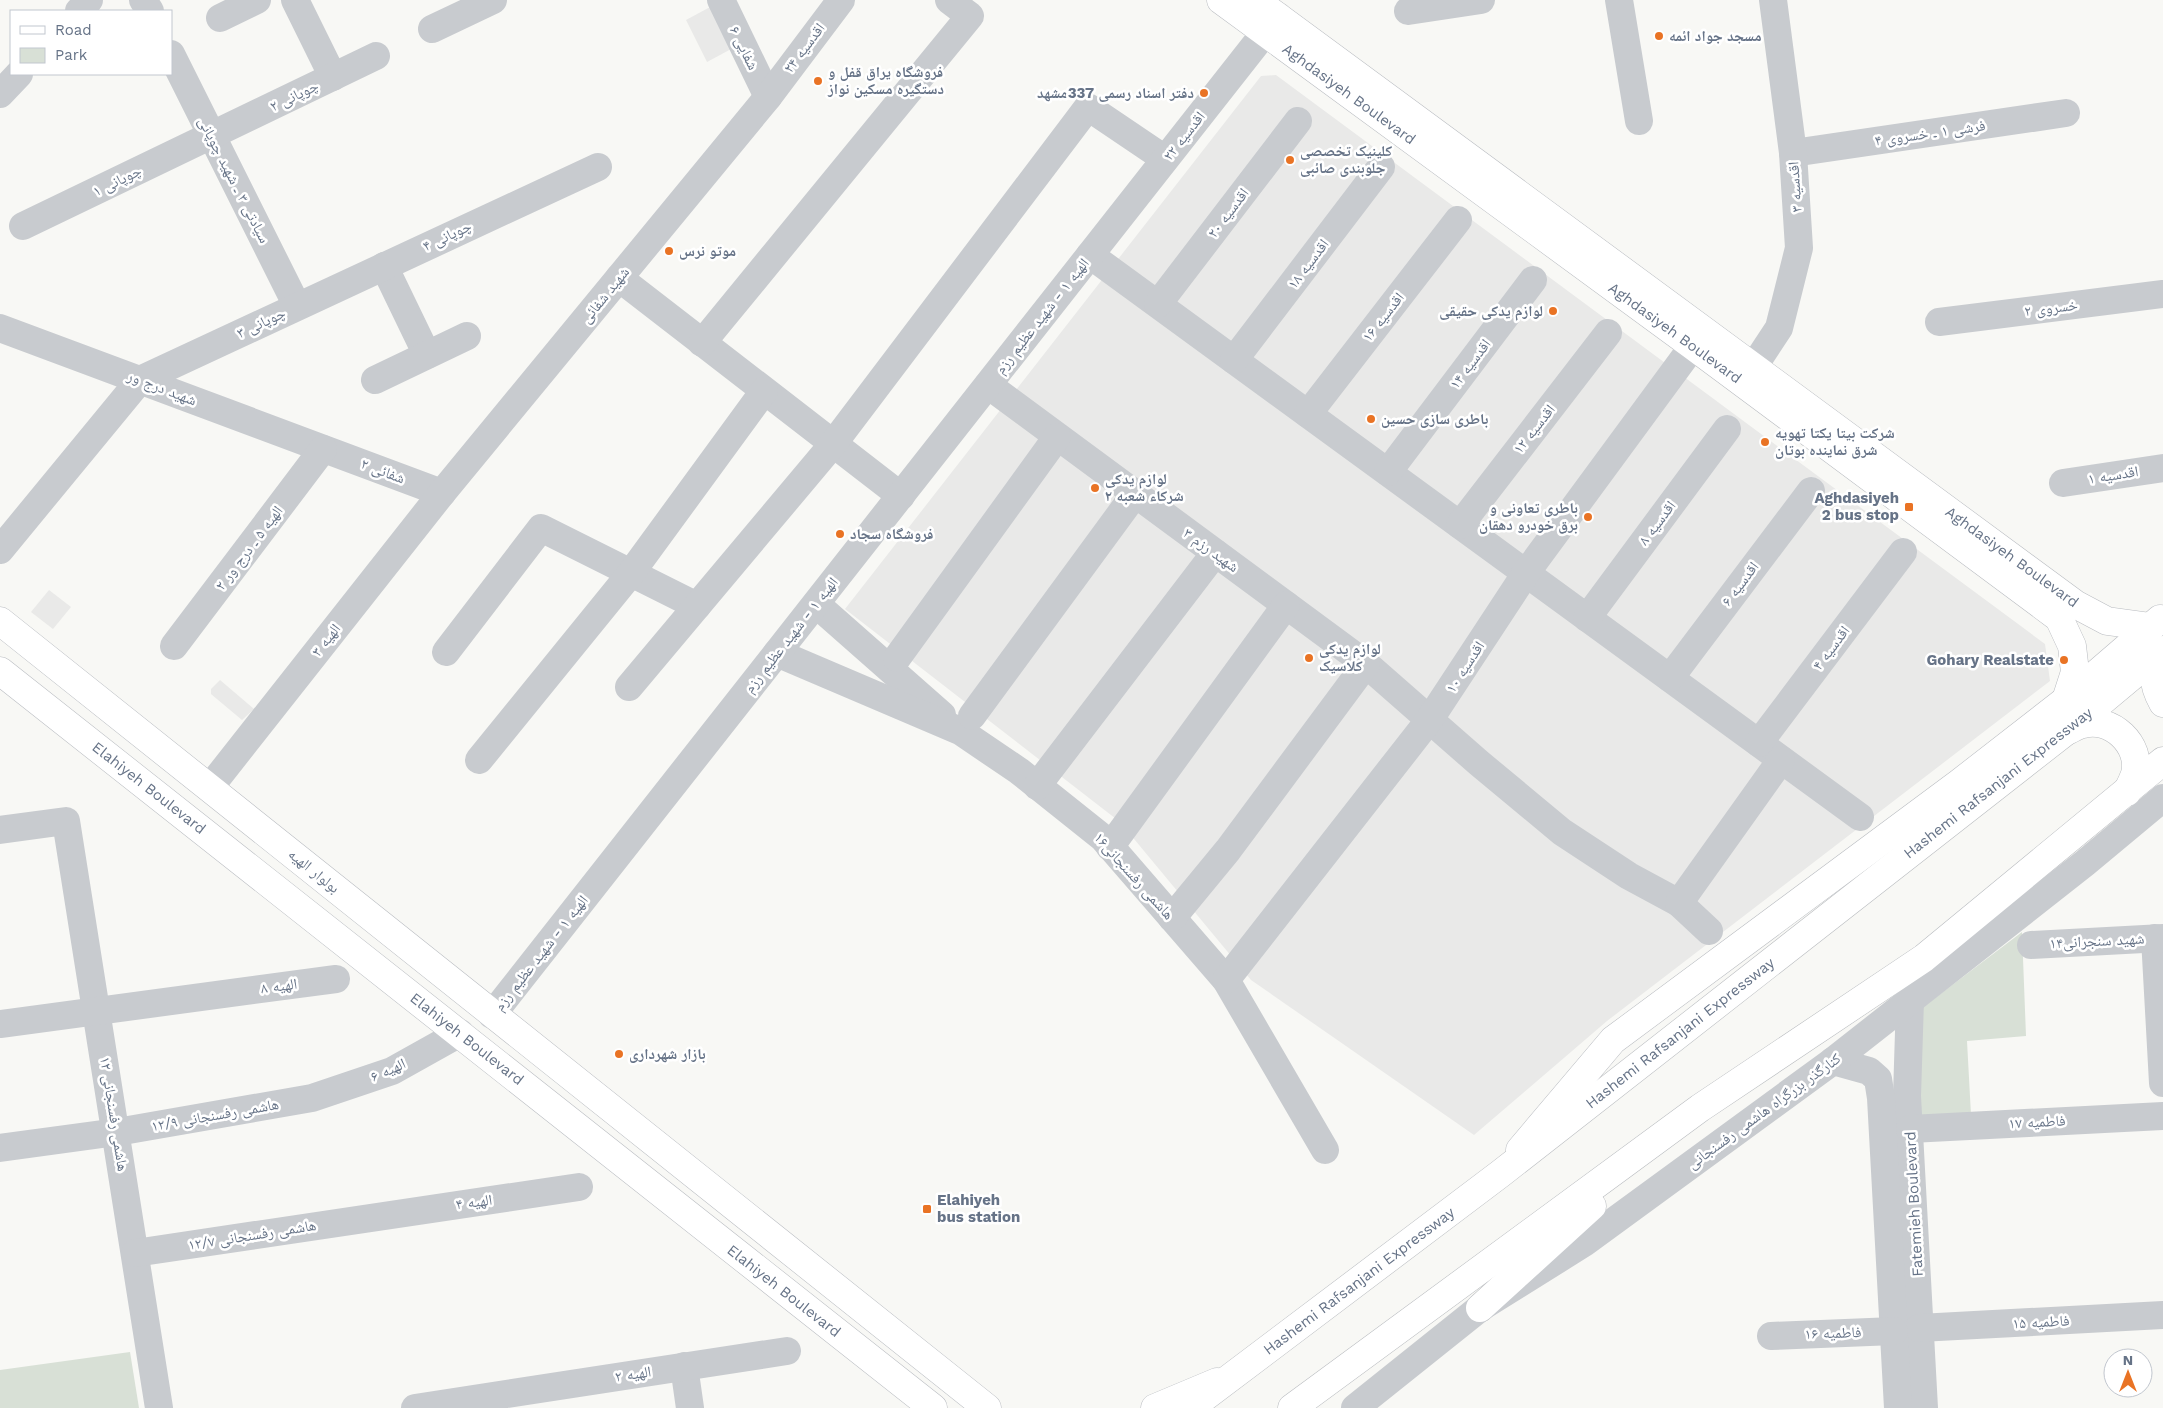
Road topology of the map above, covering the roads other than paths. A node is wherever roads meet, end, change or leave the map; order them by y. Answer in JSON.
{"nodes":[{"id":1,"x":89,"y":0,"type":"edge"},
{"id":2,"x":257,"y":0,"type":"edge"},
{"id":3,"x":295,"y":0,"type":"edge"},
{"id":4,"x":493,"y":0,"type":"edge"},
{"id":5,"x":721,"y":0,"type":"edge"},
{"id":6,"x":841,"y":0,"type":"edge"},
{"id":7,"x":948,"y":0,"type":"edge"},
{"id":8,"x":1221,"y":0,"type":"edge"},
{"id":9,"x":1255,"y":0,"type":"edge"},
{"id":10,"x":1481,"y":0,"type":"edge"},
{"id":11,"x":1619,"y":0,"type":"edge"},
{"id":12,"x":1773,"y":0,"type":"edge"},
{"id":13,"x":79,"y":10,"type":"edge"},
{"id":14,"x":1408,"y":11,"type":"dead end"},
{"id":15,"x":220,"y":18,"type":"dead end"},
{"id":16,"x":1271,"y":24,"type":"junction"},
{"id":17,"x":432,"y":29,"type":"dead end"},
{"id":18,"x":172,"y":56,"type":"edge"},
{"id":19,"x":376,"y":56,"type":"dead end"},
{"id":20,"x":18,"y":75,"type":"edge"},
{"id":21,"x":333,"y":77,"type":"junction"},
{"id":22,"x":0,"y":94,"type":"edge"},
{"id":23,"x":768,"y":97,"type":"junction"},
{"id":24,"x":2066,"y":113,"type":"dead end"},
{"id":25,"x":1298,"y":121,"type":"dead end"},
{"id":26,"x":1640,"y":121,"type":"dead end"},
{"id":27,"x":212,"y":136,"type":"junction"},
{"id":28,"x":1793,"y":153,"type":"junction"},
{"id":29,"x":1166,"y":159,"type":"junction"},
{"id":30,"x":598,"y":166,"type":"dead end"},
{"id":31,"x":1382,"y":167,"type":"dead end"},
{"id":32,"x":1458,"y":220,"type":"dead end"},
{"id":33,"x":23,"y":226,"type":"dead end"},
{"id":34,"x":1090,"y":255,"type":"junction"},
{"id":35,"x":384,"y":266,"type":"junction"},
{"id":36,"x":619,"y":278,"type":"junction"},
{"id":37,"x":1533,"y":280,"type":"dead end"},
{"id":38,"x":2163,"y":294,"type":"edge"},
{"id":39,"x":1158,"y":304,"type":"junction"},
{"id":40,"x":297,"y":306,"type":"junction"},
{"id":41,"x":1939,"y":322,"type":"dead end"},
{"id":42,"x":0,"y":328,"type":"edge"},
{"id":43,"x":1608,"y":333,"type":"dead end"},
{"id":44,"x":467,"y":336,"type":"dead end"},
{"id":45,"x":702,"y":343,"type":"junction"},
{"id":46,"x":1694,"y":346,"type":"junction"},
{"id":47,"x":427,"y":355,"type":"junction"},
{"id":48,"x":1234,"y":360,"type":"junction"},
{"id":49,"x":1754,"y":366,"type":"junction"},
{"id":50,"x":140,"y":380,"type":"junction"},
{"id":51,"x":375,"y":380,"type":"dead end"},
{"id":52,"x":988,"y":385,"type":"junction"},
{"id":53,"x":764,"y":391,"type":"junction"},
{"id":54,"x":1308,"y":414,"type":"junction"},
{"id":55,"x":1727,"y":429,"type":"dead end"},
{"id":56,"x":1057,"y":437,"type":"junction"},
{"id":57,"x":833,"y":444,"type":"junction"},
{"id":58,"x":323,"y":449,"type":"junction"},
{"id":59,"x":2163,"y":468,"type":"edge"},
{"id":60,"x":1388,"y":472,"type":"junction"},
{"id":61,"x":2063,"y":483,"type":"dead end"},
{"id":62,"x":1811,"y":491,"type":"dead end"},
{"id":63,"x":442,"y":493,"type":"junction"},
{"id":64,"x":1135,"y":494,"type":"junction"},
{"id":65,"x":901,"y":496,"type":"junction"},
{"id":66,"x":1460,"y":525,"type":"junction"},
{"id":67,"x":0,"y":550,"type":"edge"},
{"id":68,"x":1903,"y":552,"type":"dead end"},
{"id":69,"x":1215,"y":553,"type":"junction"},
{"id":70,"x":631,"y":573,"type":"junction"},
{"id":71,"x":1526,"y":573,"type":"junction"},
{"id":72,"x":816,"y":604,"type":"junction"},
{"id":73,"x":1286,"y":605,"type":"junction"},
{"id":74,"x":697,"y":606,"type":"junction"},
{"id":75,"x":1587,"y":618,"type":"junction"},
{"id":76,"x":0,"y":621,"type":"edge"},
{"id":77,"x":2160,"y":636,"type":"edge"},
{"id":78,"x":174,"y":646,"type":"dead end"},
{"id":79,"x":446,"y":652,"type":"dead end"},
{"id":80,"x":777,"y":653,"type":"junction"},
{"id":81,"x":897,"y":658,"type":"dead end"},
{"id":82,"x":1366,"y":664,"type":"junction"},
{"id":83,"x":0,"y":672,"type":"edge"},
{"id":84,"x":1670,"y":678,"type":"junction"},
{"id":85,"x":629,"y":687,"type":"dead end"},
{"id":86,"x":2066,"y":700,"type":"junction"},
{"id":87,"x":2163,"y":702,"type":"edge"},
{"id":88,"x":1430,"y":719,"type":"junction"},
{"id":89,"x":966,"y":724,"type":"junction"},
{"id":90,"x":2065,"y":732,"type":"junction"},
{"id":91,"x":1759,"y":743,"type":"junction"},
{"id":92,"x":480,"y":760,"type":"dead end"},
{"id":93,"x":1781,"y":760,"type":"junction"},
{"id":94,"x":2163,"y":761,"type":"edge"},
{"id":95,"x":1037,"y":786,"type":"junction"},
{"id":96,"x":210,"y":787,"type":"junction"},
{"id":97,"x":2127,"y":792,"type":"junction"},
{"id":98,"x":2163,"y":798,"type":"edge"},
{"id":99,"x":1860,"y":817,"type":"dead end"},
{"id":100,"x":0,"y":830,"type":"edge"},
{"id":101,"x":1110,"y":848,"type":"junction"},
{"id":102,"x":1678,"y":903,"type":"junction"},
{"id":103,"x":1172,"y":918,"type":"junction"},
{"id":104,"x":1709,"y":931,"type":"dead end"},
{"id":105,"x":2159,"y":938,"type":"edge"},
{"id":106,"x":2031,"y":945,"type":"dead end"},
{"id":107,"x":336,"y":979,"type":"dead end"},
{"id":108,"x":1226,"y":980,"type":"junction"},
{"id":109,"x":1910,"y":1000,"type":"junction"},
{"id":110,"x":98,"y":1011,"type":"junction"},
{"id":111,"x":492,"y":1015,"type":"junction"},
{"id":112,"x":0,"y":1024,"type":"edge"},
{"id":113,"x":460,"y":1033,"type":"junction"},
{"id":114,"x":1833,"y":1061,"type":"junction"},
{"id":115,"x":2163,"y":1083,"type":"edge"},
{"id":116,"x":1894,"y":1097,"type":"junction"},
{"id":117,"x":312,"y":1098,"type":"joint"},
{"id":118,"x":1700,"y":1108,"type":"junction"},
{"id":119,"x":2163,"y":1116,"type":"edge"},
{"id":120,"x":1910,"y":1129,"type":"junction"},
{"id":121,"x":117,"y":1132,"type":"junction"},
{"id":122,"x":0,"y":1148,"type":"edge"},
{"id":123,"x":1325,"y":1150,"type":"dead end"},
{"id":124,"x":1500,"y":1174,"type":"junction"},
{"id":125,"x":579,"y":1187,"type":"dead end"},
{"id":126,"x":369,"y":1217,"type":"joint"},
{"id":127,"x":135,"y":1253,"type":"junction"},
{"id":128,"x":1480,"y":1308,"type":"junction"},
{"id":129,"x":2163,"y":1315,"type":"edge"},
{"id":130,"x":1907,"y":1330,"type":"junction"},
{"id":131,"x":1771,"y":1336,"type":"dead end"},
{"id":132,"x":787,"y":1351,"type":"dead end"},
{"id":133,"x":684,"y":1366,"type":"junction"},
{"id":134,"x":1240,"y":1372,"type":"junction"},
{"id":135,"x":159,"y":1408,"type":"edge"},
{"id":136,"x":415,"y":1408,"type":"edge"},
{"id":137,"x":690,"y":1408,"type":"edge"},
{"id":138,"x":933,"y":1408,"type":"edge"},
{"id":139,"x":987,"y":1408,"type":"edge"},
{"id":140,"x":1155,"y":1408,"type":"edge"},
{"id":141,"x":1190,"y":1408,"type":"edge"},
{"id":142,"x":1292,"y":1408,"type":"edge"},
{"id":143,"x":1355,"y":1408,"type":"edge"},
{"id":144,"x":1898,"y":1408,"type":"edge"},
{"id":145,"x":1924,"y":1408,"type":"edge"}],
"edges":[{"from":1,"to":13,"type":"street"},
{"from":2,"to":15,"type":"street"},
{"from":3,"to":21,"type":"street"},
{"from":4,"to":17,"type":"street"},
{"from":5,"to":23,"type":"street","name":"شفایی ۶"},
{"from":6,"to":23,"type":"street","name":"اقدسیه ۲۴"},
{"from":7,"to":45,"type":"street"},
{"from":8,"to":16,"type":"main road","name":"Aghdasiyeh Boulevard"},
{"from":9,"to":16,"type":"main road","name":"Aghdasiyeh Boulevard"},
{"from":10,"to":14,"type":"street"},
{"from":11,"to":26,"type":"street"},
{"from":12,"to":28,"type":"street","name":"اقدسیه ۳"},
{"from":16,"to":29,"type":"street","name":"اقدسیه ۲۲"},
{"from":16,"to":46,"type":"main road","name":"Aghdasiyeh Boulevard"},
{"from":16,"to":49,"type":"main road","name":"Aghdasiyeh Boulevard"},
{"from":18,"to":27,"type":"street","name":"سیادتی ۳ ـ شهید چوپانی"},
{"from":19,"to":21,"type":"street","name":"چوپانی ۲"},
{"from":20,"to":22,"type":"street"},
{"from":21,"to":27,"type":"street","name":"چوپانی ۲"},
{"from":23,"to":36,"type":"street","name":"شهید شفائی"},
{"from":24,"to":28,"type":"street","name":"فرشی ۱ ـ خسروی ۴"},
{"from":25,"to":39,"type":"street","name":"اقدسیه ۲۰"},
{"from":27,"to":33,"type":"street","name":"چوپانی ۱"},
{"from":27,"to":40,"type":"street","name":"سیادتی ۳ ـ شهید چوپانی"},
{"from":28,"to":49,"type":"street","name":"اقدسیه ۳"},
{"from":29,"to":34,"type":"street","name":"اقدسیه ۲۲"},
{"from":29,"to":57,"type":"street"},
{"from":30,"to":35,"type":"street","name":"چوپانی ۴"},
{"from":31,"to":48,"type":"street","name":"اقدسیه ۱۸"},
{"from":32,"to":54,"type":"street","name":"اقدسیه ۱۶"},
{"from":34,"to":39,"type":"street"},
{"from":34,"to":52,"type":"street","name":"الهیه ۱ - شهید عظیم رزم"},
{"from":35,"to":40,"type":"street","name":"چوپانی ۴"},
{"from":35,"to":47,"type":"street"},
{"from":36,"to":45,"type":"street"},
{"from":36,"to":63,"type":"street","name":"شهید شفائی"},
{"from":37,"to":60,"type":"street","name":"اقدسیه ۱۴"},
{"from":38,"to":41,"type":"street","name":"خسروی ۲"},
{"from":39,"to":48,"type":"street"},
{"from":40,"to":50,"type":"street","name":"چوپانی ۳"},
{"from":42,"to":50,"type":"street","name":"شهید درج ور"},
{"from":43,"to":66,"type":"street","name":"اقدسیه ۱۲"},
{"from":44,"to":47,"type":"street"},
{"from":45,"to":53,"type":"street"},
{"from":46,"to":71,"type":"street","name":"اقدسیه ۱۰"},
{"from":46,"to":86,"type":"main road","name":"Aghdasiyeh Boulevard"},
{"from":47,"to":51,"type":"street"},
{"from":48,"to":54,"type":"street"},
{"from":49,"to":77,"type":"main road","name":"Aghdasiyeh Boulevard"},
{"from":50,"to":58,"type":"street","name":"شهید درج ور"},
{"from":50,"to":67,"type":"street"},
{"from":52,"to":56,"type":"street","name":"شهید رزم ۳"},
{"from":52,"to":65,"type":"street","name":"الهیه ۱ - شهید عظیم رزم"},
{"from":53,"to":57,"type":"street"},
{"from":53,"to":70,"type":"street"},
{"from":54,"to":60,"type":"street"},
{"from":55,"to":75,"type":"street","name":"اقدسیه ۸"},
{"from":56,"to":64,"type":"street","name":"شهید رزم ۳"},
{"from":56,"to":81,"type":"street"},
{"from":57,"to":65,"type":"street"},
{"from":57,"to":74,"type":"street"},
{"from":58,"to":63,"type":"street","name":"شفائی ۲"},
{"from":58,"to":78,"type":"street","name":"الهیه ۵ ـ درج ور ۲"},
{"from":59,"to":61,"type":"street","name":"اقدسیه ۱"},
{"from":60,"to":66,"type":"street"},
{"from":62,"to":84,"type":"street","name":"اقدسیه ۶"},
{"from":63,"to":96,"type":"street","name":"الهیه ۳"},
{"from":64,"to":69,"type":"street","name":"شهید رزم ۳"},
{"from":64,"to":89,"type":"street"},
{"from":65,"to":72,"type":"street","name":"الهیه ۱ - شهید عظیم رزم"},
{"from":66,"to":71,"type":"street"},
{"from":68,"to":91,"type":"street","name":"اقدسیه ۴"},
{"from":69,"to":73,"type":"street","name":"شهید رزم ۳"},
{"from":69,"to":95,"type":"street"},
{"from":70,"to":74,"type":"street"},
{"from":70,"to":79,"type":"street"},
{"from":70,"to":92,"type":"street"},
{"from":71,"to":75,"type":"street"},
{"from":71,"to":88,"type":"street","name":"اقدسیه ۱۰"},
{"from":72,"to":80,"type":"street","name":"الهیه ۱ - شهید عظیم رزم"},
{"from":72,"to":89,"type":"street"},
{"from":73,"to":82,"type":"street","name":"شهید رزم ۳"},
{"from":73,"to":101,"type":"street"},
{"from":74,"to":85,"type":"street"},
{"from":75,"to":84,"type":"street"},
{"from":76,"to":96,"type":"main road","name":"بولوار الهیه"},
{"from":77,"to":86,"type":"main road"},
{"from":77,"to":87,"type":"main road"},
{"from":77,"to":90,"type":"main road","name":"Hashemi Rafsanjani Expressway"},
{"from":80,"to":89,"type":"street","name":"هاشمی رفسنجانی۱۶"},
{"from":80,"to":111,"type":"street","name":"الهیه ۱ - شهید عظیم رزم"},
{"from":82,"to":88,"type":"street","name":"شهید رزم ۳"},
{"from":82,"to":103,"type":"street"},
{"from":83,"to":113,"type":"main road","name":"Elahiyeh Boulevard"},
{"from":84,"to":91,"type":"street"},
{"from":86,"to":124,"type":"main road"},
{"from":88,"to":102,"type":"street","name":"شهید رزم ۳"},
{"from":88,"to":108,"type":"street","name":"اقدسیه ۱۰"},
{"from":89,"to":95,"type":"street","name":"هاشمی رفسنجانی۱۶"},
{"from":90,"to":97,"type":"main road"},
{"from":90,"to":124,"type":"main road","name":"Hashemi Rafsanjani Expressway"},
{"from":91,"to":93,"type":"street"},
{"from":93,"to":99,"type":"street"},
{"from":93,"to":102,"type":"street"},
{"from":94,"to":97,"type":"main road"},
{"from":95,"to":101,"type":"street","name":"هاشمی رفسنجانی۱۶"},
{"from":96,"to":111,"type":"main road","name":"بولوار الهیه"},
{"from":97,"to":118,"type":"main road"},
{"from":98,"to":109,"type":"street","name":"کنارگذر بزرگراه هاشمی رفسنجانی"},
{"from":100,"to":110,"type":"street","name":"هاشمی رفسنجانی ۱۲"},
{"from":101,"to":103,"type":"street","name":"هاشمی رفسنجانی۱۶"},
{"from":102,"to":104,"type":"street","name":"شهید رزم ۳"},
{"from":103,"to":108,"type":"street","name":"هاشمی رفسنجانی۱۶"},
{"from":105,"to":106,"type":"street","name":"شهید سنجرانی۱۴"},
{"from":105,"to":115,"type":"street"},
{"from":107,"to":110,"type":"street","name":"الهیه ۸"},
{"from":108,"to":123,"type":"street","name":"هاشمی رفسنجانی۱۶"},
{"from":109,"to":114,"type":"street","name":"کنارگذر بزرگراه هاشمی رفسنجانی"},
{"from":109,"to":116,"type":"street","name":"Fatemieh Boulevard"},
{"from":110,"to":112,"type":"street","name":"الهیه ۸"},
{"from":110,"to":121,"type":"street","name":"هاشمی رفسنجانی ۱۲"},
{"from":111,"to":139,"type":"main road","name":"بولوار الهیه"},
{"from":113,"to":117,"type":"street","name":"الهیه ۶"},
{"from":113,"to":138,"type":"main road","name":"Elahiyeh Boulevard"},
{"from":114,"to":116,"type":"street","name":"Fatemieh Boulevard"},
{"from":114,"to":128,"type":"street","name":"کنارگذر بزرگراه هاشمی رفسنجانی"},
{"from":116,"to":120,"type":"street","name":"Fatemieh Boulevard"},
{"from":116,"to":130,"type":"street","name":"Fatemieh Boulevard"},
{"from":117,"to":121,"type":"street","name":"هاشمی رفسنجانی ۱۲/۹"},
{"from":118,"to":128,"type":"main road"},
{"from":118,"to":142,"type":"main road"},
{"from":119,"to":120,"type":"street","name":"فاطمیه ۱۷"},
{"from":120,"to":130,"type":"street","name":"Fatemieh Boulevard"},
{"from":121,"to":122,"type":"street","name":"هاشمی رفسنجانی ۱۲/۹"},
{"from":121,"to":127,"type":"street","name":"هاشمی رفسنجانی ۱۲"},
{"from":124,"to":134,"type":"main road","name":"Hashemi Rafsanjani Expressway"},
{"from":125,"to":126,"type":"street","name":"الهیه ۴"},
{"from":126,"to":127,"type":"street","name":"هاشمی رفسنجانی ۱۲/۷"},
{"from":127,"to":135,"type":"street","name":"هاشمی رفسنجانی ۱۲"},
{"from":128,"to":143,"type":"street","name":"کنارگذر بزرگراه هاشمی رفسنجانی"},
{"from":129,"to":130,"type":"street","name":"فاطمیه ۱۵"},
{"from":130,"to":131,"type":"street","name":"فاطمیه ۱۶"},
{"from":130,"to":144,"type":"street","name":"Fatemieh Boulevard"},
{"from":130,"to":145,"type":"street","name":"Fatemieh Boulevard"},
{"from":132,"to":133,"type":"street","name":"الهیه ۲"},
{"from":133,"to":136,"type":"street","name":"الهیه ۲"},
{"from":133,"to":137,"type":"street"},
{"from":134,"to":140,"type":"main road"},
{"from":134,"to":141,"type":"main road","name":"Hashemi Rafsanjani Expressway"}]}
